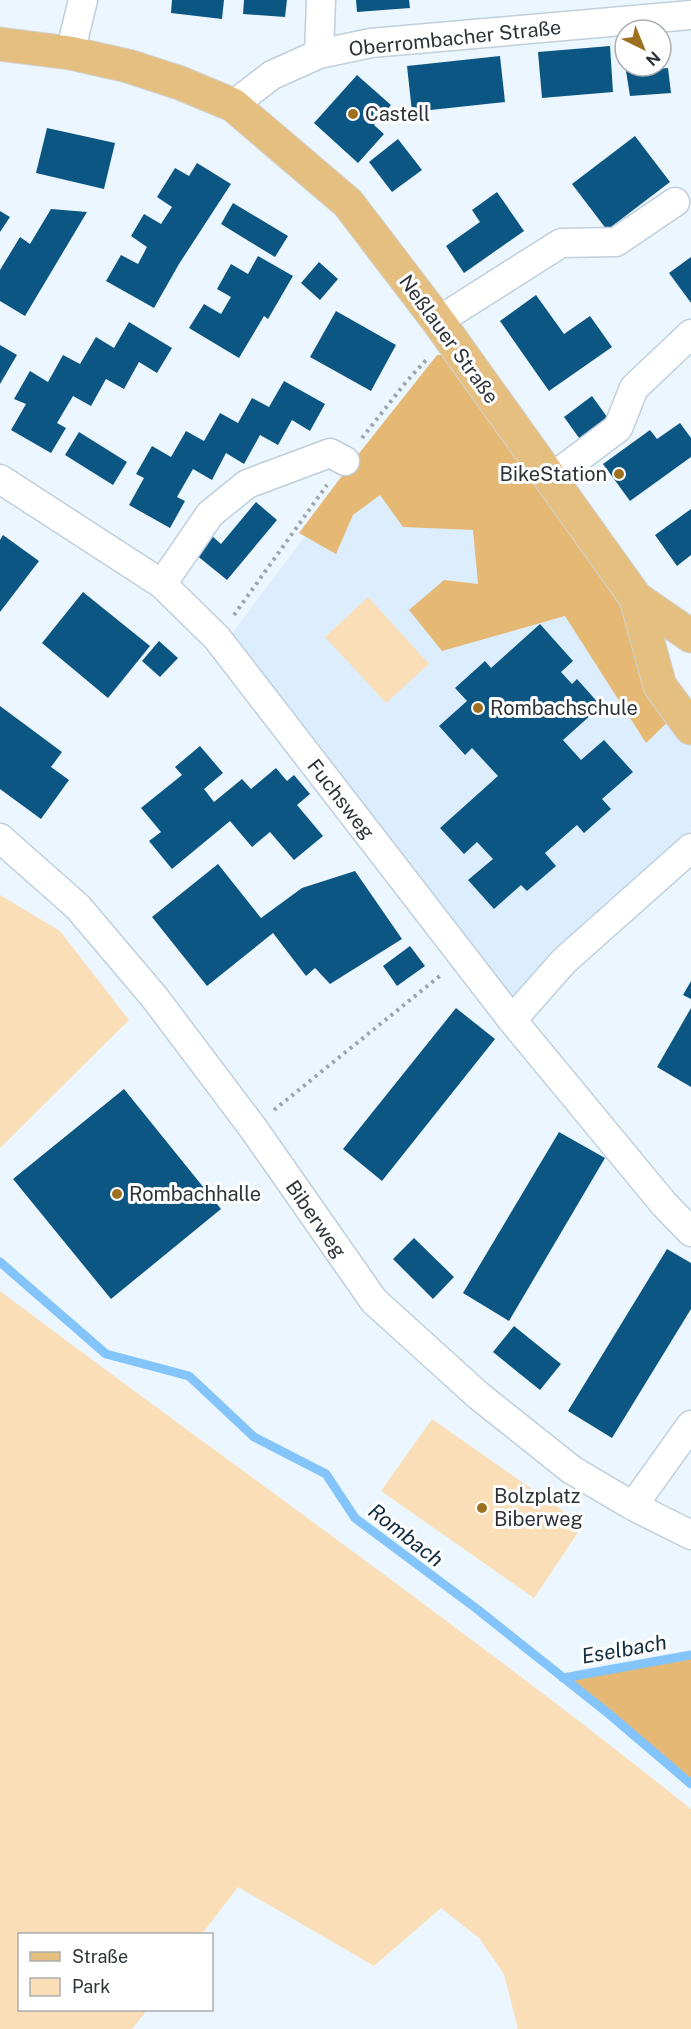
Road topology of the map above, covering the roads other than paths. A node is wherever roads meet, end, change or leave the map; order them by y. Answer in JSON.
{"nodes":[{"id":1,"x":83,"y":0,"type":"edge"},
{"id":2,"x":321,"y":0,"type":"edge"},
{"id":3,"x":687,"y":10,"type":"edge"},
{"id":4,"x":0,"y":44,"type":"edge"},
{"id":5,"x":69,"y":53,"type":"junction"},
{"id":6,"x":320,"y":54,"type":"junction"},
{"id":7,"x":233,"y":105,"type":"junction"},
{"id":8,"x":675,"y":202,"type":"dead end"},
{"id":9,"x":438,"y":321,"type":"junction"},
{"id":10,"x":691,"y":334,"type":"edge"},
{"id":11,"x":345,"y":461,"type":"road end"},
{"id":12,"x":0,"y":479,"type":"edge"},
{"id":13,"x":550,"y":479,"type":"junction"},
{"id":14,"x":162,"y":584,"type":"junction"},
{"id":15,"x":636,"y":598,"type":"junction"},
{"id":16,"x":691,"y":636,"type":"edge"},
{"id":17,"x":691,"y":728,"type":"edge"},
{"id":18,"x":0,"y":838,"type":"edge"},
{"id":19,"x":691,"y":848,"type":"edge"},
{"id":20,"x":512,"y":1020,"type":"junction"},
{"id":21,"x":691,"y":1233,"type":"edge"},
{"id":22,"x":691,"y":1425,"type":"edge"},
{"id":23,"x":633,"y":1506,"type":"junction"},
{"id":24,"x":691,"y":1535,"type":"edge"}],
"edges":[{"from":1,"to":5,"type":"street"},
{"from":2,"to":6,"type":"street"},
{"from":3,"to":6,"type":"street","name":"Oberrombacher Straße"},
{"from":4,"to":5,"type":"main road","name":"Neßlauer Straße"},
{"from":5,"to":7,"type":"main road","name":"Neßlauer Straße"},
{"from":6,"to":7,"type":"street","name":"Oberrombacher Straße"},
{"from":7,"to":9,"type":"main road","name":"Neßlauer Straße"},
{"from":8,"to":9,"type":"street"},
{"from":9,"to":13,"type":"main road","name":"Neßlauer Straße"},
{"from":10,"to":13,"type":"street"},
{"from":11,"to":14,"type":"street"},
{"from":12,"to":14,"type":"street","name":"Fuchsweg"},
{"from":13,"to":15,"type":"main road","name":"Neßlauer Straße"},
{"from":14,"to":20,"type":"street","name":"Fuchsweg"},
{"from":15,"to":16,"type":"main road","name":"Neßlauer Straße"},
{"from":15,"to":17,"type":"main road","name":"Neßlauer Straße"},
{"from":18,"to":23,"type":"street","name":"Biberweg"},
{"from":19,"to":20,"type":"street"},
{"from":20,"to":21,"type":"street","name":"Fuchsweg"},
{"from":22,"to":23,"type":"street"},
{"from":23,"to":24,"type":"street","name":"Biberweg"}]}
